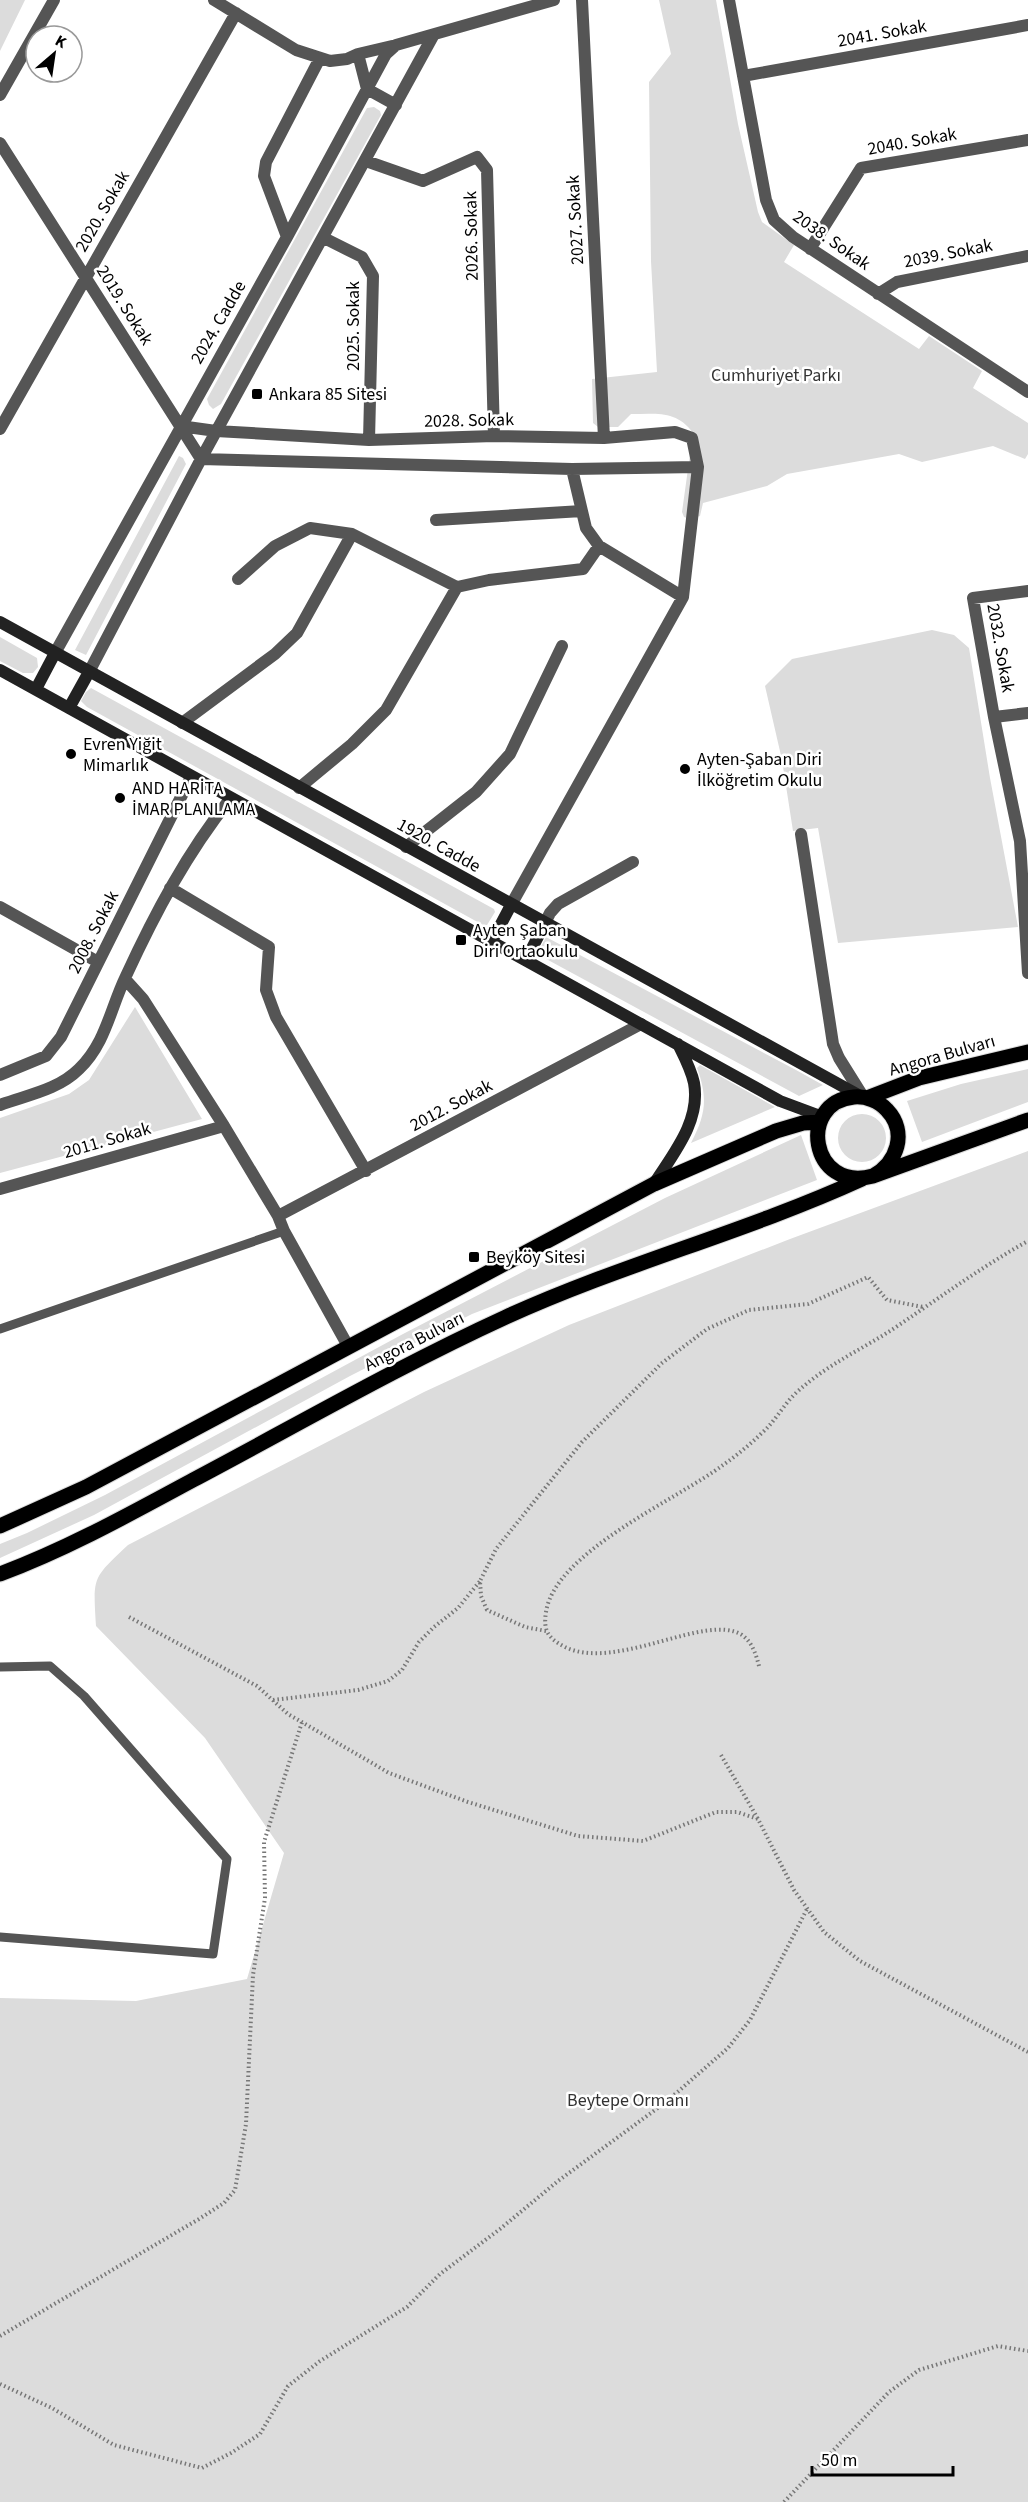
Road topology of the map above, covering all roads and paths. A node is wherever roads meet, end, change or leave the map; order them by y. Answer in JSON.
{"nodes":[{"id":1,"x":54,"y":0,"type":"edge"},
{"id":2,"x":214,"y":0,"type":"edge"},
{"id":3,"x":554,"y":0,"type":"edge"},
{"id":4,"x":582,"y":0,"type":"edge"},
{"id":5,"x":729,"y":0,"type":"edge"},
{"id":6,"x":236,"y":13,"type":"junction"},
{"id":7,"x":1028,"y":25,"type":"edge"},
{"id":8,"x":433,"y":36,"type":"junction"},
{"id":9,"x":396,"y":45,"type":"junction"},
{"id":10,"x":358,"y":54,"type":"junction"},
{"id":11,"x":320,"y":58,"type":"junction"},
{"id":12,"x":743,"y":76,"type":"junction"},
{"id":13,"x":367,"y":89,"type":"junction"},
{"id":14,"x":0,"y":95,"type":"edge"},
{"id":15,"x":396,"y":105,"type":"junction"},
{"id":16,"x":1028,"y":140,"type":"edge"},
{"id":17,"x":0,"y":143,"type":"edge"},
{"id":18,"x":366,"y":161,"type":"junction"},
{"id":19,"x":287,"y":237,"type":"junction"},
{"id":20,"x":324,"y":238,"type":"junction"},
{"id":21,"x":810,"y":249,"type":"junction"},
{"id":22,"x":1028,"y":256,"type":"edge"},
{"id":23,"x":85,"y":276,"type":"junction"},
{"id":24,"x":878,"y":294,"type":"junction"},
{"id":25,"x":1028,"y":392,"type":"edge"},
{"id":26,"x":180,"y":426,"type":"junction"},
{"id":27,"x":0,"y":429,"type":"edge"},
{"id":28,"x":216,"y":432,"type":"junction"},
{"id":29,"x":494,"y":436,"type":"junction"},
{"id":30,"x":604,"y":438,"type":"junction"},
{"id":31,"x":369,"y":440,"type":"junction"},
{"id":32,"x":201,"y":459,"type":"junction"},
{"id":33,"x":698,"y":467,"type":"junction"},
{"id":34,"x":572,"y":470,"type":"junction"},
{"id":35,"x":582,"y":511,"type":"junction"},
{"id":36,"x":436,"y":520,"type":"dead end"},
{"id":37,"x":352,"y":534,"type":"junction"},
{"id":38,"x":599,"y":546,"type":"junction"},
{"id":39,"x":238,"y":579,"type":"dead end"},
{"id":40,"x":457,"y":587,"type":"junction"},
{"id":41,"x":1028,"y":591,"type":"edge"},
{"id":42,"x":683,"y":597,"type":"junction"},
{"id":43,"x":0,"y":622,"type":"edge"},
{"id":44,"x":562,"y":646,"type":"dead end"},
{"id":45,"x":55,"y":653,"type":"junction"},
{"id":46,"x":0,"y":670,"type":"edge"},
{"id":47,"x":89,"y":672,"type":"junction"},
{"id":48,"x":36,"y":689,"type":"junction"},
{"id":49,"x":69,"y":708,"type":"junction"},
{"id":50,"x":1028,"y":713,"type":"edge"},
{"id":51,"x":994,"y":717,"type":"junction"},
{"id":52,"x":182,"y":723,"type":"junction"},
{"id":53,"x":191,"y":777,"type":"junction"},
{"id":54,"x":299,"y":788,"type":"junction"},
{"id":55,"x":230,"y":799,"type":"junction"},
{"id":56,"x":801,"y":834,"type":"dead end"},
{"id":57,"x":1024,"y":840,"type":"edge"},
{"id":58,"x":406,"y":847,"type":"junction"},
{"id":59,"x":633,"y":862,"type":"dead end"},
{"id":60,"x":170,"y":888,"type":"junction"},
{"id":61,"x":511,"y":905,"type":"junction"},
{"id":62,"x":0,"y":907,"type":"edge"},
{"id":63,"x":545,"y":923,"type":"junction"},
{"id":64,"x":492,"y":942,"type":"junction"},
{"id":65,"x":526,"y":960,"type":"junction"},
{"id":66,"x":98,"y":962,"type":"junction"},
{"id":67,"x":1027,"y":965,"type":"edge"},
{"id":68,"x":125,"y":979,"type":"junction"},
{"id":69,"x":641,"y":1024,"type":"junction"},
{"id":70,"x":678,"y":1044,"type":"junction"},
{"id":71,"x":1028,"y":1052,"type":"edge"},
{"id":72,"x":0,"y":1075,"type":"edge"},
{"id":73,"x":864,"y":1098,"type":"junction"},
{"id":74,"x":0,"y":1105,"type":"edge"},
{"id":75,"x":821,"y":1120,"type":"junction"},
{"id":76,"x":1028,"y":1120,"type":"edge"},
{"id":77,"x":224,"y":1126,"type":"junction"},
{"id":78,"x":366,"y":1171,"type":"junction"},
{"id":79,"x":867,"y":1177,"type":"junction"},
{"id":80,"x":654,"y":1184,"type":"junction"},
{"id":81,"x":0,"y":1189,"type":"edge"},
{"id":82,"x":278,"y":1216,"type":"junction"},
{"id":83,"x":284,"y":1232,"type":"junction"},
{"id":84,"x":1028,"y":1241,"type":"edge"},
{"id":85,"x":923,"y":1307,"type":"junction"},
{"id":86,"x":0,"y":1329,"type":"edge"},
{"id":87,"x":348,"y":1346,"type":"junction"},
{"id":88,"x":0,"y":1526,"type":"edge"},
{"id":89,"x":0,"y":1574,"type":"edge"},
{"id":90,"x":480,"y":1581,"type":"junction"},
{"id":91,"x":129,"y":1617,"type":"dead end"},
{"id":92,"x":547,"y":1631,"type":"junction"},
{"id":93,"x":759,"y":1666,"type":"dead end"},
{"id":94,"x":0,"y":1667,"type":"edge"},
{"id":95,"x":273,"y":1700,"type":"junction"},
{"id":96,"x":302,"y":1722,"type":"junction"},
{"id":97,"x":721,"y":1755,"type":"dead end"},
{"id":98,"x":758,"y":1819,"type":"junction"},
{"id":99,"x":807,"y":1909,"type":"junction"},
{"id":100,"x":0,"y":1937,"type":"edge"},
{"id":101,"x":1028,"y":2052,"type":"edge"},
{"id":102,"x":0,"y":2336,"type":"edge"},
{"id":103,"x":1028,"y":2351,"type":"edge"},
{"id":104,"x":0,"y":2384,"type":"edge"},
{"id":105,"x":784,"y":2502,"type":"edge"}],
"edges":[{"from":1,"to":14,"type":"street"},
{"from":2,"to":6,"type":"street"},
{"from":3,"to":8,"type":"street"},
{"from":4,"to":30,"type":"street","name":"2027. Sokak"},
{"from":5,"to":12,"type":"street","name":"2038. Sokak"},
{"from":6,"to":11,"type":"street"},
{"from":6,"to":23,"type":"street","name":"2020. Sokak"},
{"from":7,"to":12,"type":"street","name":"2041. Sokak"},
{"from":8,"to":9,"type":"street"},
{"from":8,"to":15,"type":"street"},
{"from":9,"to":10,"type":"street"},
{"from":9,"to":13,"type":"street","name":"2024. Cadde"},
{"from":10,"to":11,"type":"street"},
{"from":10,"to":13,"type":"street"},
{"from":11,"to":19,"type":"street"},
{"from":12,"to":21,"type":"street","name":"2038. Sokak"},
{"from":13,"to":15,"type":"street"},
{"from":13,"to":19,"type":"street","name":"2024. Cadde"},
{"from":15,"to":18,"type":"street"},
{"from":16,"to":21,"type":"street","name":"2040. Sokak"},
{"from":17,"to":23,"type":"street","name":"2019. Sokak"},
{"from":18,"to":20,"type":"street"},
{"from":18,"to":29,"type":"street","name":"2026. Sokak"},
{"from":19,"to":26,"type":"street","name":"2024. Cadde"},
{"from":20,"to":28,"type":"street"},
{"from":20,"to":31,"type":"street","name":"2025. Sokak"},
{"from":21,"to":24,"type":"street","name":"2038. Sokak"},
{"from":22,"to":24,"type":"street","name":"2039. Sokak"},
{"from":23,"to":26,"type":"street","name":"2019. Sokak"},
{"from":23,"to":27,"type":"street","name":"2020. Sokak"},
{"from":24,"to":25,"type":"street","name":"2038. Sokak"},
{"from":26,"to":28,"type":"street","name":"2028. Sokak"},
{"from":26,"to":32,"type":"street","name":"2019. Sokak"},
{"from":26,"to":45,"type":"street","name":"2024. Cadde"},
{"from":28,"to":31,"type":"street","name":"2028. Sokak"},
{"from":28,"to":32,"type":"street"},
{"from":29,"to":30,"type":"street","name":"2028. Sokak"},
{"from":29,"to":31,"type":"street","name":"2028. Sokak"},
{"from":30,"to":33,"type":"street","name":"2028. Sokak"},
{"from":32,"to":34,"type":"street"},
{"from":32,"to":47,"type":"street"},
{"from":33,"to":34,"type":"street"},
{"from":33,"to":42,"type":"street","name":"2028. Sokak"},
{"from":34,"to":35,"type":"street"},
{"from":35,"to":36,"type":"street"},
{"from":35,"to":38,"type":"street"},
{"from":37,"to":39,"type":"street"},
{"from":37,"to":40,"type":"street"},
{"from":37,"to":52,"type":"street"},
{"from":38,"to":40,"type":"street"},
{"from":38,"to":42,"type":"street"},
{"from":40,"to":54,"type":"street"},
{"from":41,"to":51,"type":"street","name":"2032. Sokak"},
{"from":42,"to":61,"type":"street"},
{"from":43,"to":45,"type":"main road","name":"1920. Cadde"},
{"from":44,"to":58,"type":"street"},
{"from":45,"to":47,"type":"main road","name":"1920. Cadde"},
{"from":45,"to":48,"type":"main road"},
{"from":46,"to":48,"type":"main road"},
{"from":47,"to":49,"type":"main road"},
{"from":47,"to":52,"type":"main road","name":"1920. Cadde"},
{"from":48,"to":49,"type":"main road"},
{"from":49,"to":53,"type":"main road"},
{"from":50,"to":51,"type":"street"},
{"from":51,"to":57,"type":"street","name":"2032. Sokak"},
{"from":52,"to":54,"type":"main road","name":"1920. Cadde"},
{"from":53,"to":55,"type":"main road"},
{"from":53,"to":66,"type":"street","name":"2008. Sokak"},
{"from":54,"to":58,"type":"main road","name":"1920. Cadde"},
{"from":55,"to":60,"type":"street"},
{"from":55,"to":64,"type":"main road"},
{"from":56,"to":73,"type":"street"},
{"from":57,"to":67,"type":"street","name":"2032. Sokak"},
{"from":58,"to":61,"type":"main road","name":"1920. Cadde"},
{"from":59,"to":63,"type":"street"},
{"from":60,"to":68,"type":"street"},
{"from":60,"to":78,"type":"street"},
{"from":61,"to":63,"type":"main road","name":"1920. Cadde"},
{"from":61,"to":64,"type":"main road"},
{"from":62,"to":66,"type":"street"},
{"from":63,"to":65,"type":"main road"},
{"from":63,"to":73,"type":"main road","name":"1920. Cadde"},
{"from":64,"to":65,"type":"main road"},
{"from":65,"to":69,"type":"main road"},
{"from":66,"to":72,"type":"street","name":"2008. Sokak"},
{"from":68,"to":74,"type":"street"},
{"from":68,"to":77,"type":"street"},
{"from":69,"to":70,"type":"main road"},
{"from":69,"to":78,"type":"street","name":"2012. Sokak"},
{"from":70,"to":75,"type":"main road"},
{"from":70,"to":80,"type":"main road"},
{"from":71,"to":73,"type":"main road","name":"Angora Bulvarı"},
{"from":73,"to":75,"type":"main road","name":"Angora Bulvarı"},
{"from":73,"to":79,"type":"main road","name":"Angora Bulvarı"},
{"from":75,"to":79,"type":"main road"},
{"from":75,"to":80,"type":"main road","name":"Angora Bulvarı"},
{"from":76,"to":79,"type":"main road","name":"Angora Bulvarı"},
{"from":77,"to":81,"type":"street","name":"2011. Sokak"},
{"from":77,"to":82,"type":"street"},
{"from":78,"to":82,"type":"street","name":"2012. Sokak"},
{"from":79,"to":89,"type":"main road","name":"Angora Bulvarı"},
{"from":80,"to":87,"type":"main road","name":"Angora Bulvarı"},
{"from":82,"to":83,"type":"street"},
{"from":83,"to":86,"type":"lane"},
{"from":83,"to":87,"type":"street"},
{"from":84,"to":85,"type":"path"},
{"from":85,"to":90,"type":"path"},
{"from":85,"to":92,"type":"path"},
{"from":87,"to":88,"type":"main road","name":"Angora Bulvarı"},
{"from":90,"to":92,"type":"path"},
{"from":90,"to":95,"type":"path"},
{"from":91,"to":95,"type":"path"},
{"from":92,"to":93,"type":"path"},
{"from":94,"to":100,"type":"lane"},
{"from":95,"to":96,"type":"path"},
{"from":96,"to":98,"type":"path"},
{"from":96,"to":102,"type":"path"},
{"from":97,"to":98,"type":"path"},
{"from":98,"to":99,"type":"path"},
{"from":99,"to":101,"type":"path"},
{"from":99,"to":104,"type":"path"},
{"from":103,"to":105,"type":"path"}]}
